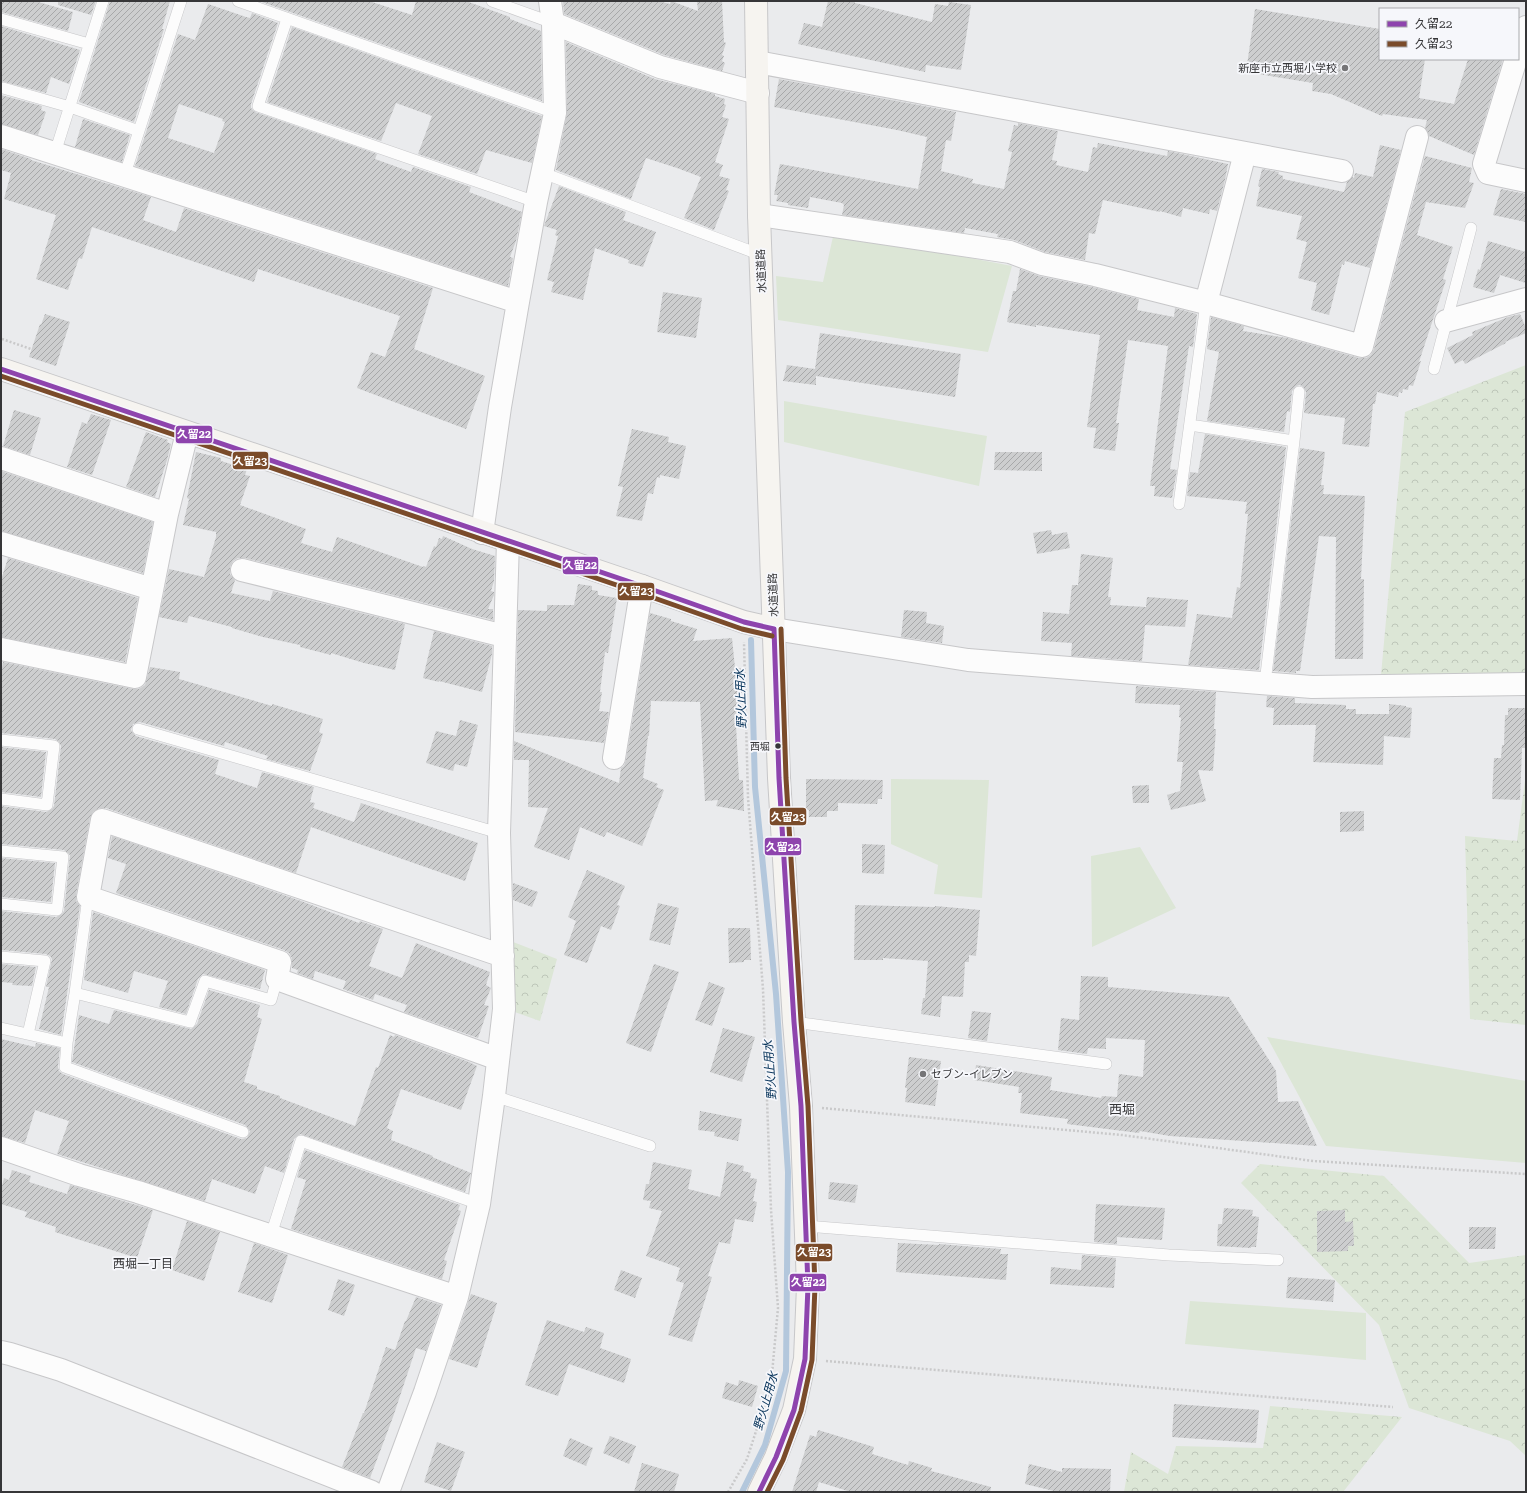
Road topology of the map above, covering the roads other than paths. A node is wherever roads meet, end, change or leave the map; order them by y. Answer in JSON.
{"nodes":[{"id":1,"x":103,"y":1,"type":"edge"},
{"id":2,"x":180,"y":1,"type":"edge"},
{"id":3,"x":238,"y":1,"type":"edge"},
{"id":4,"x":492,"y":1,"type":"edge"},
{"id":5,"x":550,"y":1,"type":"edge"},
{"id":6,"x":756,"y":1,"type":"edge"},
{"id":7,"x":288,"y":18,"type":"junction"},
{"id":8,"x":1,"y":19,"type":"edge"},
{"id":9,"x":553,"y":23,"type":"junction"},
{"id":10,"x":1526,"y":27,"type":"edge"},
{"id":11,"x":89,"y":44,"type":"junction"},
{"id":12,"x":1519,"y":50,"type":"edge"},
{"id":13,"x":1516,"y":60,"type":"edge"},
{"id":14,"x":757,"y":62,"type":"junction"},
{"id":15,"x":3,"y":88,"type":"dead end"},
{"id":16,"x":758,"y":93,"type":"junction"},
{"id":17,"x":70,"y":107,"type":"junction"},
{"id":18,"x":555,"y":114,"type":"junction"},
{"id":19,"x":139,"y":131,"type":"junction"},
{"id":20,"x":1,"y":136,"type":"edge"},
{"id":21,"x":1417,"y":137,"type":"dead end"},
{"id":22,"x":56,"y":153,"type":"junction"},
{"id":23,"x":1245,"y":153,"type":"junction"},
{"id":24,"x":1342,"y":171,"type":"dead end"},
{"id":25,"x":542,"y":173,"type":"junction"},
{"id":26,"x":125,"y":174,"type":"junction"},
{"id":27,"x":1526,"y":181,"type":"edge"},
{"id":28,"x":536,"y":202,"type":"junction"},
{"id":29,"x":759,"y":215,"type":"junction"},
{"id":30,"x":1471,"y":228,"type":"dead end"},
{"id":31,"x":761,"y":255,"type":"junction"},
{"id":32,"x":1526,"y":299,"type":"edge"},
{"id":33,"x":518,"y":302,"type":"junction"},
{"id":34,"x":1206,"y":303,"type":"junction"},
{"id":35,"x":1446,"y":321,"type":"junction"},
{"id":36,"x":1,"y":369,"type":"edge"},
{"id":37,"x":1434,"y":369,"type":"dead end"},
{"id":38,"x":1299,"y":392,"type":"dead end"},
{"id":39,"x":1190,"y":425,"type":"junction"},
{"id":40,"x":187,"y":433,"type":"junction"},
{"id":41,"x":1294,"y":441,"type":"junction"},
{"id":42,"x":1,"y":458,"type":"edge"},
{"id":43,"x":1179,"y":504,"type":"dead end"},
{"id":44,"x":167,"y":514,"type":"junction"},
{"id":45,"x":482,"y":533,"type":"junction"},
{"id":46,"x":508,"y":541,"type":"junction"},
{"id":47,"x":1,"y":543,"type":"edge"},
{"id":48,"x":242,"y":570,"type":"dead end"},
{"id":49,"x":642,"y":586,"type":"junction"},
{"id":50,"x":152,"y":589,"type":"junction"},
{"id":51,"x":774,"y":629,"type":"junction"},
{"id":52,"x":504,"y":636,"type":"junction"},
{"id":53,"x":1,"y":649,"type":"edge"},
{"id":54,"x":1265,"y":683,"type":"junction"},
{"id":55,"x":1526,"y":684,"type":"edge"},
{"id":56,"x":138,"y":729,"type":"dead end"},
{"id":57,"x":1,"y":740,"type":"edge"},
{"id":58,"x":614,"y":758,"type":"dead end"},
{"id":59,"x":1,"y":799,"type":"edge"},
{"id":60,"x":499,"y":833,"type":"junction"},
{"id":61,"x":1,"y":851,"type":"edge"},
{"id":62,"x":88,"y":897,"type":"junction"},
{"id":63,"x":1,"y":904,"type":"edge"},
{"id":64,"x":503,"y":956,"type":"junction"},
{"id":65,"x":1,"y":957,"type":"edge"},
{"id":66,"x":277,"y":979,"type":"junction"},
{"id":67,"x":75,"y":993,"type":"junction"},
{"id":68,"x":794,"y":1022,"type":"junction"},
{"id":69,"x":1,"y":1028,"type":"edge"},
{"id":70,"x":28,"y":1034,"type":"junction"},
{"id":71,"x":67,"y":1043,"type":"junction"},
{"id":72,"x":498,"y":1058,"type":"junction"},
{"id":73,"x":1106,"y":1064,"type":"dead end"},
{"id":74,"x":494,"y":1096,"type":"junction"},
{"id":75,"x":243,"y":1132,"type":"dead end"},
{"id":76,"x":650,"y":1146,"type":"dead end"},
{"id":77,"x":1,"y":1148,"type":"edge"},
{"id":78,"x":479,"y":1204,"type":"junction"},
{"id":79,"x":806,"y":1226,"type":"junction"},
{"id":80,"x":271,"y":1236,"type":"junction"},
{"id":81,"x":1278,"y":1260,"type":"dead end"},
{"id":82,"x":457,"y":1297,"type":"junction"},
{"id":83,"x":1,"y":1352,"type":"edge"},
{"id":84,"x":372,"y":1492,"type":"edge"},
{"id":85,"x":388,"y":1492,"type":"edge"},
{"id":86,"x":759,"y":1492,"type":"edge"}],
"edges":[{"from":1,"to":11,"type":"lane"},
{"from":2,"to":19,"type":"lane"},
{"from":3,"to":7,"type":"lane"},
{"from":4,"to":9,"type":"lane"},
{"from":5,"to":9,"type":"street"},
{"from":6,"to":14,"type":"street","name":"水道道路"},
{"from":7,"to":18,"type":"lane"},
{"from":7,"to":28,"type":"lane"},
{"from":8,"to":11,"type":"lane"},
{"from":9,"to":16,"type":"street"},
{"from":9,"to":18,"type":"street"},
{"from":10,"to":12,"type":"street"},
{"from":11,"to":17,"type":"lane"},
{"from":13,"to":27,"type":"street"},
{"from":14,"to":16,"type":"street","name":"水道道路"},
{"from":14,"to":23,"type":"street"},
{"from":15,"to":17,"type":"lane"},
{"from":16,"to":29,"type":"street","name":"水道道路"},
{"from":17,"to":19,"type":"lane"},
{"from":17,"to":22,"type":"lane"},
{"from":18,"to":25,"type":"street"},
{"from":19,"to":26,"type":"lane"},
{"from":20,"to":22,"type":"street"},
{"from":21,"to":34,"type":"street"},
{"from":22,"to":26,"type":"street"},
{"from":23,"to":24,"type":"street"},
{"from":23,"to":34,"type":"street"},
{"from":25,"to":28,"type":"street"},
{"from":25,"to":31,"type":"lane"},
{"from":26,"to":33,"type":"street"},
{"from":28,"to":33,"type":"street"},
{"from":29,"to":31,"type":"street","name":"水道道路"},
{"from":29,"to":34,"type":"street"},
{"from":30,"to":35,"type":"lane"},
{"from":31,"to":51,"type":"street","name":"水道道路"},
{"from":32,"to":35,"type":"street"},
{"from":33,"to":45,"type":"street"},
{"from":34,"to":39,"type":"lane"},
{"from":35,"to":37,"type":"lane"},
{"from":36,"to":40,"type":"street"},
{"from":38,"to":41,"type":"lane"},
{"from":39,"to":41,"type":"lane"},
{"from":39,"to":43,"type":"lane"},
{"from":40,"to":44,"type":"street"},
{"from":40,"to":45,"type":"street"},
{"from":41,"to":54,"type":"lane"},
{"from":42,"to":44,"type":"street"},
{"from":44,"to":50,"type":"street"},
{"from":45,"to":46,"type":"street"},
{"from":46,"to":49,"type":"street"},
{"from":46,"to":52,"type":"street"},
{"from":47,"to":50,"type":"street"},
{"from":48,"to":52,"type":"street"},
{"from":49,"to":51,"type":"street"},
{"from":49,"to":58,"type":"street"},
{"from":50,"to":53,"type":"street"},
{"from":51,"to":54,"type":"street"},
{"from":51,"to":68,"type":"street","name":"水道道路"},
{"from":52,"to":60,"type":"street"},
{"from":54,"to":55,"type":"street"},
{"from":56,"to":60,"type":"lane"},
{"from":57,"to":59,"type":"lane"},
{"from":60,"to":64,"type":"street"},
{"from":61,"to":63,"type":"lane"},
{"from":62,"to":64,"type":"street"},
{"from":62,"to":66,"type":"street"},
{"from":62,"to":67,"type":"lane"},
{"from":64,"to":72,"type":"street"},
{"from":65,"to":70,"type":"lane"},
{"from":66,"to":67,"type":"lane"},
{"from":66,"to":72,"type":"street"},
{"from":67,"to":71,"type":"lane"},
{"from":68,"to":73,"type":"lane"},
{"from":68,"to":79,"type":"street","name":"水道道路"},
{"from":69,"to":70,"type":"lane"},
{"from":70,"to":71,"type":"lane"},
{"from":71,"to":75,"type":"lane"},
{"from":72,"to":74,"type":"street"},
{"from":74,"to":76,"type":"lane"},
{"from":74,"to":78,"type":"street"},
{"from":77,"to":80,"type":"street"},
{"from":78,"to":80,"type":"lane"},
{"from":78,"to":82,"type":"street"},
{"from":79,"to":81,"type":"lane"},
{"from":79,"to":86,"type":"street","name":"水道道路"},
{"from":80,"to":82,"type":"street"},
{"from":82,"to":85,"type":"street"},
{"from":83,"to":84,"type":"street"}]}
